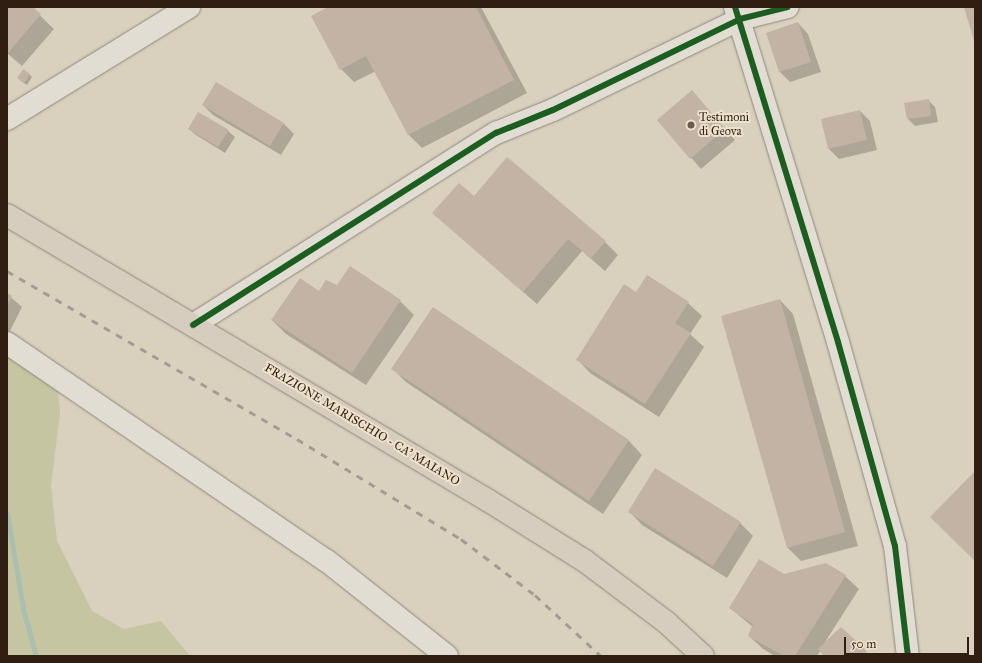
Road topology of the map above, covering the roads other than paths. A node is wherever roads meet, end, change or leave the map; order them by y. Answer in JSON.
{"nodes":[{"id":1,"x":189,"y":7,"type":"edge"},
{"id":2,"x":788,"y":7,"type":"edge"},
{"id":3,"x":737,"y":13,"type":"edge"},
{"id":4,"x":7,"y":119,"type":"edge"},
{"id":5,"x":7,"y":215,"type":"edge"},
{"id":6,"x":193,"y":325,"type":"junction"},
{"id":7,"x":7,"y":343,"type":"edge"},
{"id":8,"x":447,"y":656,"type":"edge"},
{"id":9,"x":703,"y":656,"type":"edge"},
{"id":10,"x":908,"y":656,"type":"edge"}],
"edges":[{"from":1,"to":4,"type":"street"},
{"from":2,"to":3,"type":"street"},
{"from":3,"to":6,"type":"street"},
{"from":3,"to":10,"type":"street"},
{"from":5,"to":6,"type":"main road","name":"FRAZIONE MARISCHIO - CA' MAIANO"},
{"from":6,"to":9,"type":"main road","name":"FRAZIONE MARISCHIO - CA' MAIANO"},
{"from":7,"to":8,"type":"street"}]}
